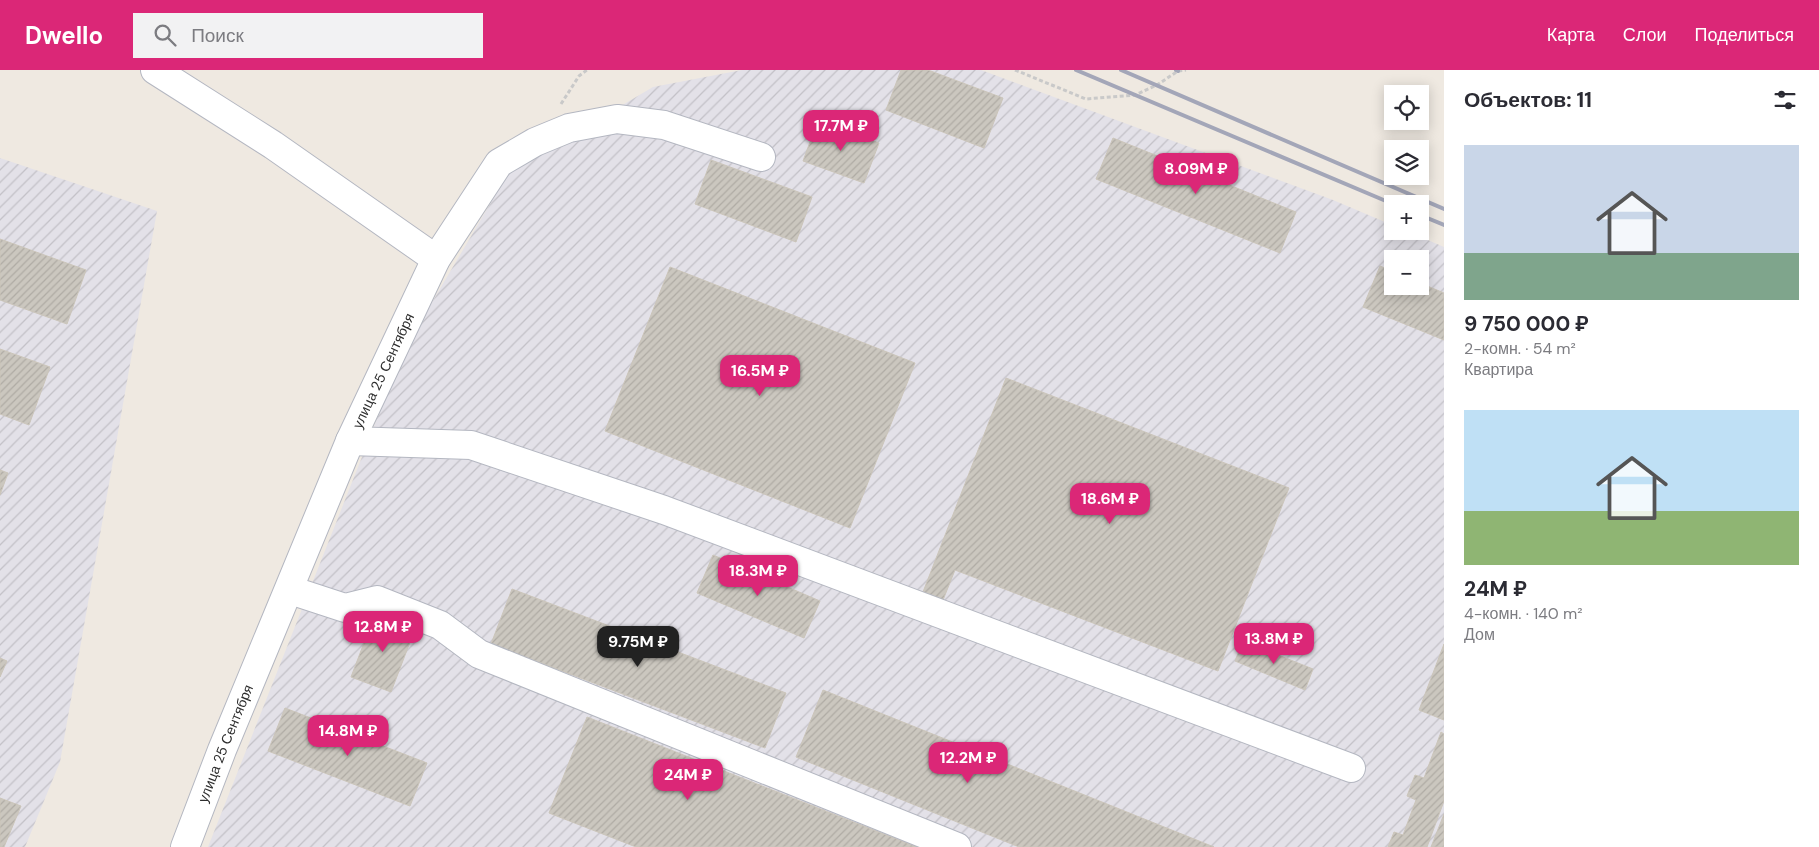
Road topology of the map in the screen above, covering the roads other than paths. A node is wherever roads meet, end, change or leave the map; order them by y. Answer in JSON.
{"nodes":[{"id":1,"x":155,"y":70,"type":"edge"},
{"id":2,"x":761,"y":156,"type":"dead end"},
{"id":3,"x":436,"y":259,"type":"junction"},
{"id":4,"x":350,"y":441,"type":"junction"},
{"id":5,"x":290,"y":590,"type":"junction"},
{"id":6,"x":1351,"y":768,"type":"dead end"},
{"id":7,"x":185,"y":847,"type":"edge"},
{"id":8,"x":957,"y":847,"type":"edge"}],
"edges":[{"from":1,"to":3,"type":"street"},
{"from":2,"to":3,"type":"street","name":"улица 25 Сентября"},
{"from":3,"to":4,"type":"street","name":"улица 25 Сентября"},
{"from":4,"to":5,"type":"street","name":"улица 25 Сентября"},
{"from":4,"to":6,"type":"street"},
{"from":5,"to":7,"type":"street","name":"улица 25 Сентября"},
{"from":5,"to":8,"type":"street"}]}
